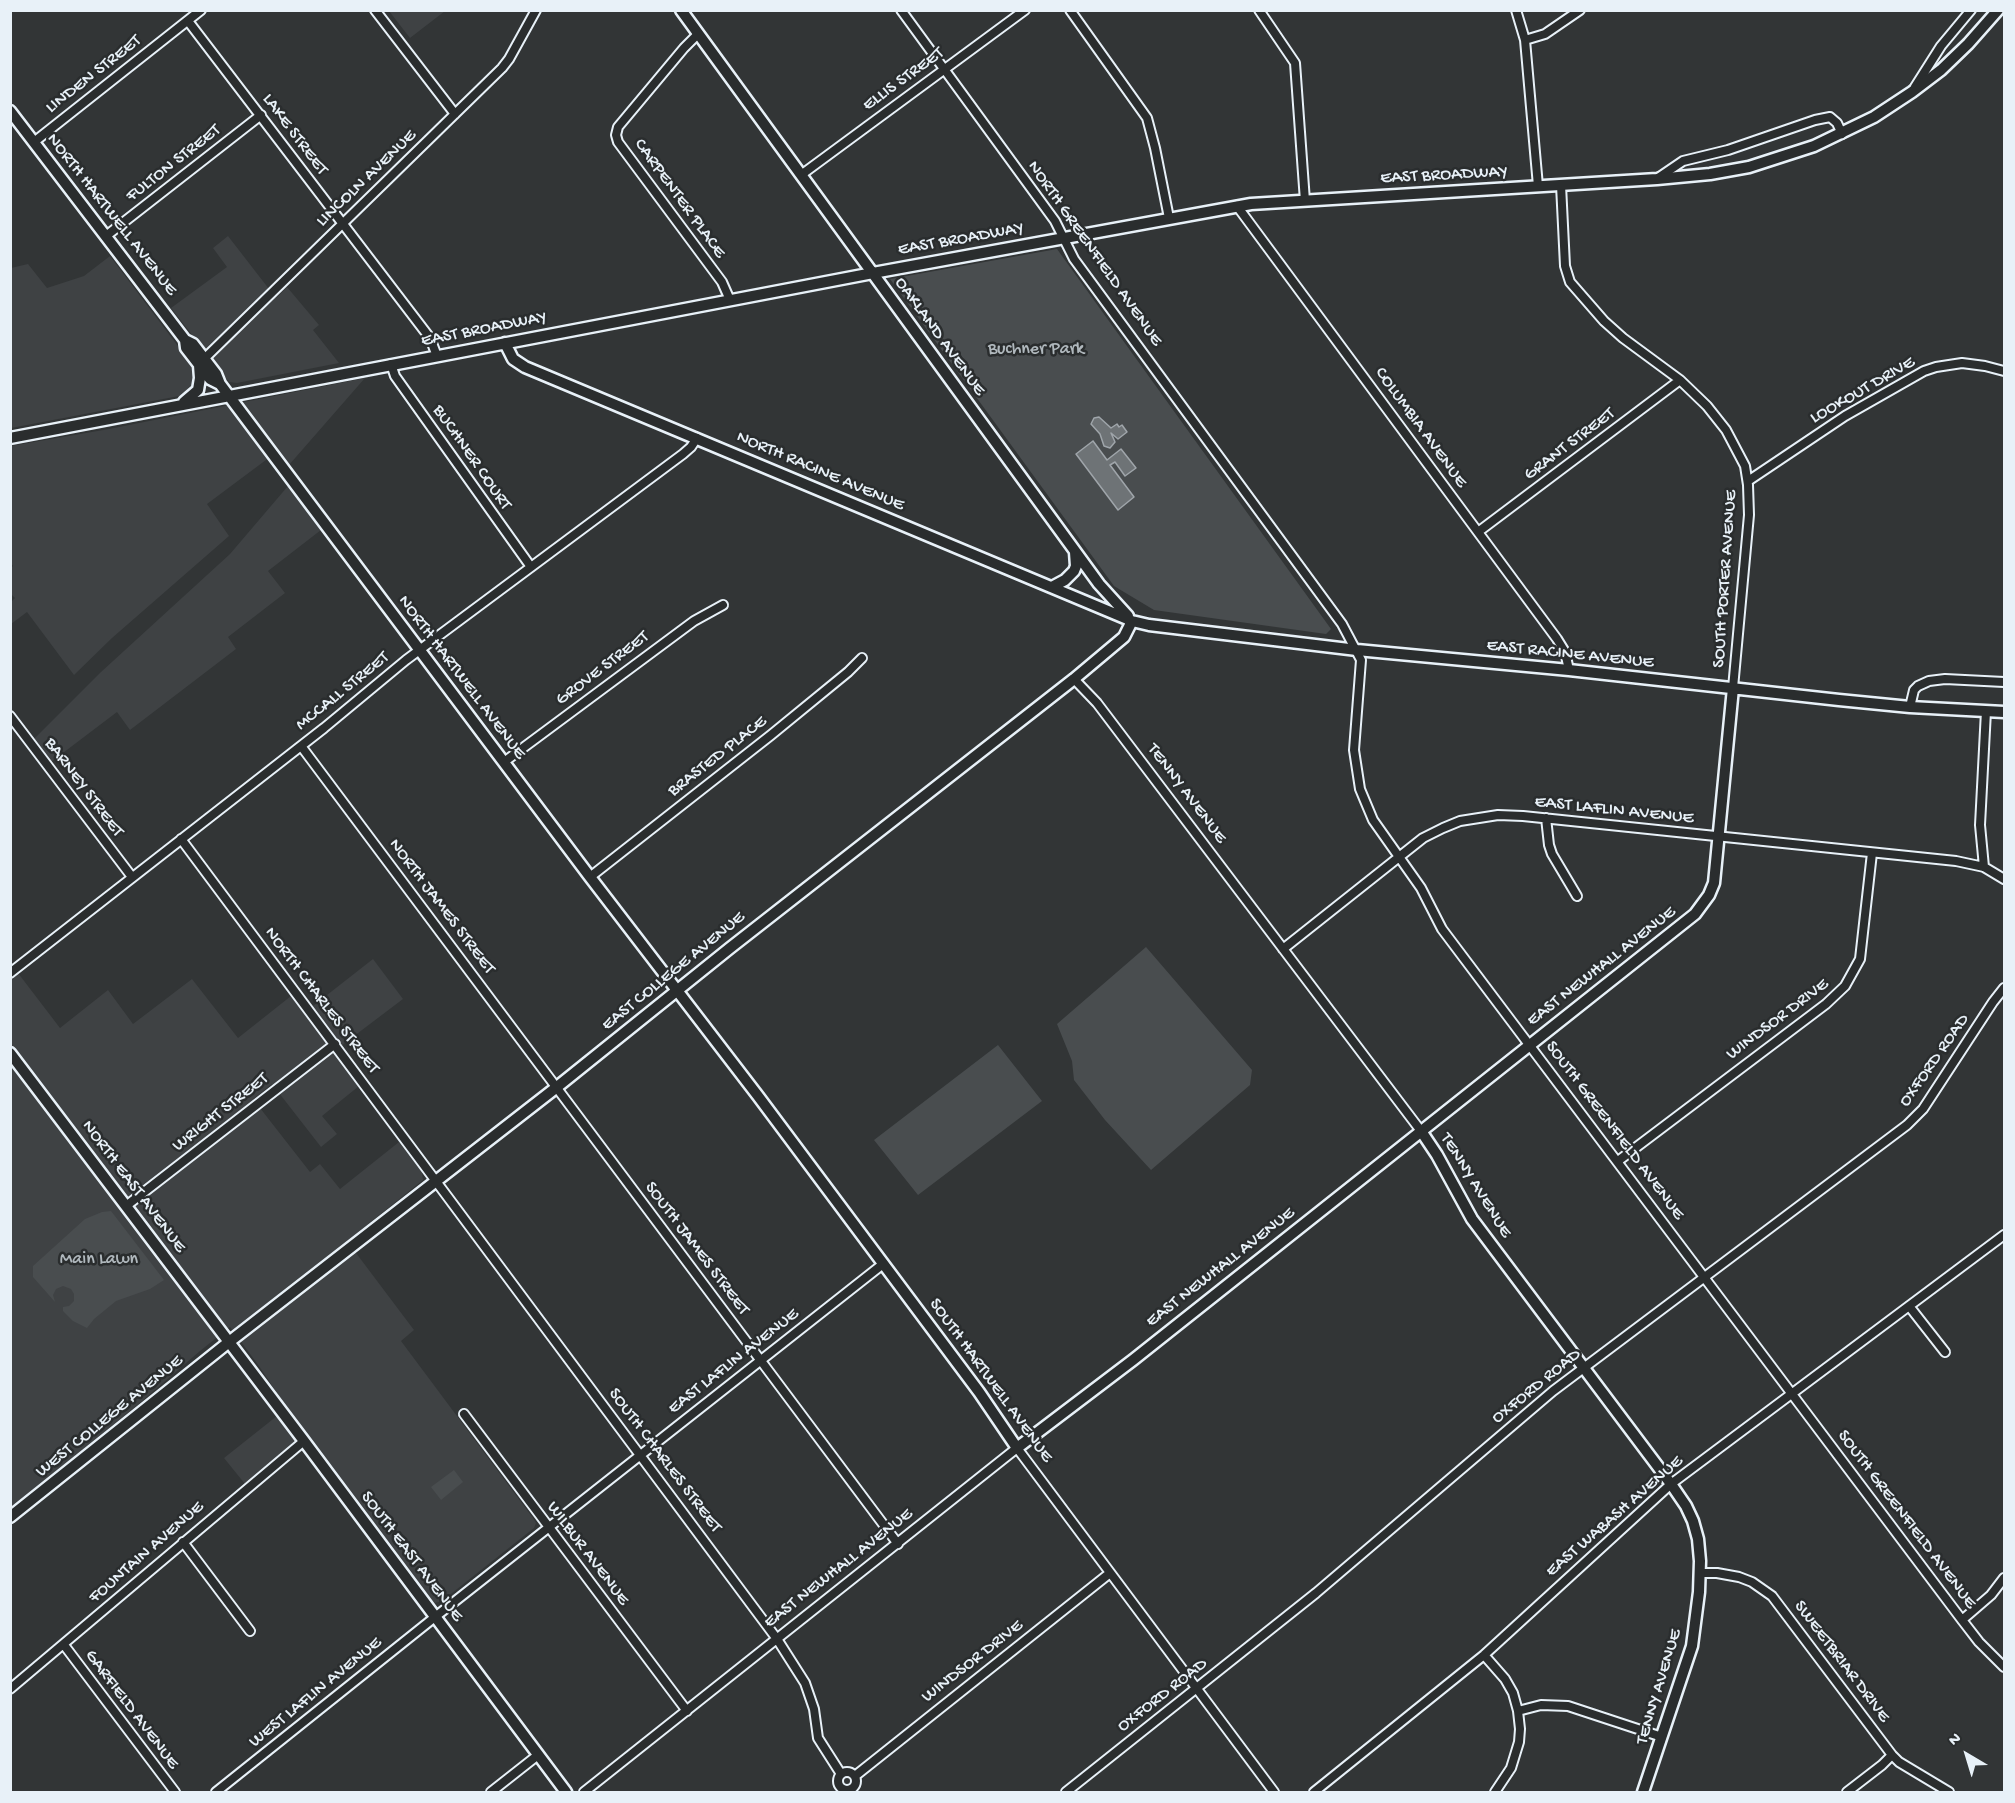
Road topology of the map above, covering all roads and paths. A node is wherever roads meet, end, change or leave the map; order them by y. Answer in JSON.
{"nodes":[{"id":1,"x":201,"y":10,"type":"edge"},
{"id":2,"x":375,"y":10,"type":"edge"},
{"id":3,"x":537,"y":10,"type":"edge"},
{"id":4,"x":681,"y":10,"type":"edge"},
{"id":5,"x":901,"y":10,"type":"edge"},
{"id":6,"x":1025,"y":10,"type":"edge"},
{"id":7,"x":1070,"y":10,"type":"edge"},
{"id":8,"x":1259,"y":10,"type":"edge"},
{"id":9,"x":1516,"y":10,"type":"edge"},
{"id":10,"x":1580,"y":10,"type":"edge"},
{"id":11,"x":1971,"y":10,"type":"edge"},
{"id":12,"x":1998,"y":10,"type":"edge"},
{"id":13,"x":188,"y":21,"type":"junction"},
{"id":14,"x":698,"y":34,"type":"junction"},
{"id":15,"x":1525,"y":40,"type":"junction"},
{"id":16,"x":944,"y":69,"type":"junction"},
{"id":17,"x":1912,"y":92,"type":"junction"},
{"id":18,"x":10,"y":111,"type":"edge"},
{"id":19,"x":455,"y":114,"type":"junction"},
{"id":20,"x":261,"y":115,"type":"junction"},
{"id":21,"x":1842,"y":134,"type":"junction"},
{"id":22,"x":34,"y":142,"type":"junction"},
{"id":23,"x":801,"y":175,"type":"junction"},
{"id":24,"x":1657,"y":179,"type":"junction"},
{"id":25,"x":1562,"y":185,"type":"junction"},
{"id":26,"x":1538,"y":186,"type":"junction"},
{"id":27,"x":1305,"y":201,"type":"junction"},
{"id":28,"x":1238,"y":207,"type":"junction"},
{"id":29,"x":1169,"y":218,"type":"junction"},
{"id":30,"x":342,"y":223,"type":"junction"},
{"id":31,"x":106,"y":236,"type":"junction"},
{"id":32,"x":1063,"y":238,"type":"junction"},
{"id":33,"x":873,"y":273,"type":"junction"},
{"id":34,"x":730,"y":300,"type":"junction"},
{"id":35,"x":505,"y":343,"type":"junction"},
{"id":36,"x":437,"y":356,"type":"junction"},
{"id":37,"x":202,"y":362,"type":"junction"},
{"id":38,"x":391,"y":364,"type":"junction"},
{"id":39,"x":2004,"y":371,"type":"edge"},
{"id":40,"x":1680,"y":381,"type":"junction"},
{"id":41,"x":229,"y":396,"type":"junction"},
{"id":42,"x":180,"y":405,"type":"junction"},
{"id":43,"x":10,"y":438,"type":"edge"},
{"id":44,"x":697,"y":438,"type":"junction"},
{"id":45,"x":1748,"y":481,"type":"junction"},
{"id":46,"x":1262,"y":514,"type":"joint"},
{"id":47,"x":1478,"y":532,"type":"junction"},
{"id":48,"x":1076,"y":552,"type":"junction"},
{"id":49,"x":531,"y":567,"type":"junction"},
{"id":50,"x":1052,"y":586,"type":"junction"},
{"id":51,"x":723,"y":605,"type":"dead end"},
{"id":52,"x":1132,"y":621,"type":"junction"},
{"id":53,"x":1356,"y":650,"type":"junction"},
{"id":54,"x":420,"y":651,"type":"junction"},
{"id":55,"x":862,"y":658,"type":"dead end"},
{"id":56,"x":1569,"y":670,"type":"junction"},
{"id":57,"x":1074,"y":679,"type":"junction"},
{"id":58,"x":2004,"y":682,"type":"edge"},
{"id":59,"x":1733,"y":688,"type":"junction"},
{"id":60,"x":1910,"y":707,"type":"junction"},
{"id":61,"x":1986,"y":711,"type":"junction"},
{"id":62,"x":2004,"y":712,"type":"edge"},
{"id":63,"x":10,"y":716,"type":"edge"},
{"id":64,"x":301,"y":746,"type":"junction"},
{"id":65,"x":504,"y":762,"type":"junction"},
{"id":66,"x":1546,"y":818,"type":"junction"},
{"id":67,"x":1720,"y":836,"type":"junction"},
{"id":68,"x":182,"y":839,"type":"junction"},
{"id":69,"x":1872,"y":853,"type":"junction"},
{"id":70,"x":1399,"y":857,"type":"junction"},
{"id":71,"x":1984,"y":867,"type":"junction"},
{"id":72,"x":132,"y":877,"type":"junction"},
{"id":73,"x":590,"y":877,"type":"junction"},
{"id":74,"x":2004,"y":879,"type":"edge"},
{"id":75,"x":1577,"y":896,"type":"dead end"},
{"id":76,"x":1283,"y":949,"type":"junction"},
{"id":77,"x":10,"y":973,"type":"edge"},
{"id":78,"x":2004,"y":988,"type":"edge"},
{"id":79,"x":677,"y":991,"type":"junction"},
{"id":80,"x":334,"y":1044,"type":"junction"},
{"id":81,"x":1530,"y":1045,"type":"junction"},
{"id":82,"x":10,"y":1053,"type":"edge"},
{"id":83,"x":557,"y":1087,"type":"junction"},
{"id":84,"x":1421,"y":1131,"type":"junction"},
{"id":85,"x":1618,"y":1161,"type":"junction"},
{"id":86,"x":437,"y":1180,"type":"junction"},
{"id":87,"x":126,"y":1206,"type":"junction"},
{"id":88,"x":2004,"y":1235,"type":"edge"},
{"id":89,"x":883,"y":1264,"type":"junction"},
{"id":90,"x":1704,"y":1277,"type":"junction"},
{"id":91,"x":1909,"y":1306,"type":"junction"},
{"id":92,"x":229,"y":1342,"type":"junction"},
{"id":93,"x":1945,"y":1352,"type":"dead end"},
{"id":94,"x":761,"y":1360,"type":"junction"},
{"id":95,"x":1584,"y":1368,"type":"junction"},
{"id":96,"x":1792,"y":1394,"type":"junction"},
{"id":97,"x":464,"y":1414,"type":"dead end"},
{"id":98,"x":304,"y":1441,"type":"junction"},
{"id":99,"x":1017,"y":1448,"type":"junction"},
{"id":100,"x":641,"y":1455,"type":"junction"},
{"id":101,"x":1671,"y":1484,"type":"junction"},
{"id":102,"x":10,"y":1517,"type":"edge"},
{"id":103,"x":549,"y":1527,"type":"junction"},
{"id":104,"x":183,"y":1542,"type":"junction"},
{"id":105,"x":898,"y":1544,"type":"junction"},
{"id":106,"x":1110,"y":1572,"type":"junction"},
{"id":107,"x":1700,"y":1573,"type":"junction"},
{"id":108,"x":2004,"y":1578,"type":"edge"},
{"id":109,"x":435,"y":1617,"type":"junction"},
{"id":110,"x":1962,"y":1620,"type":"junction"},
{"id":111,"x":250,"y":1631,"type":"dead end"},
{"id":112,"x":777,"y":1639,"type":"junction"},
{"id":113,"x":64,"y":1645,"type":"junction"},
{"id":114,"x":1484,"y":1655,"type":"junction"},
{"id":115,"x":2004,"y":1667,"type":"edge"},
{"id":116,"x":10,"y":1689,"type":"edge"},
{"id":117,"x":1197,"y":1689,"type":"junction"},
{"id":118,"x":687,"y":1711,"type":"junction"},
{"id":119,"x":1518,"y":1711,"type":"junction"},
{"id":120,"x":1662,"y":1737,"type":"junction"},
{"id":121,"x":538,"y":1755,"type":"junction"},
{"id":122,"x":1892,"y":1755,"type":"junction"},
{"id":123,"x":841,"y":1774,"type":"junction"},
{"id":124,"x":855,"y":1776,"type":"junction"},
{"id":125,"x":837,"y":1790,"type":"edge"},
{"id":126,"x":855,"y":1790,"type":"edge"},
{"id":127,"x":175,"y":1792,"type":"edge"},
{"id":128,"x":216,"y":1792,"type":"edge"},
{"id":129,"x":490,"y":1792,"type":"edge"},
{"id":130,"x":566,"y":1792,"type":"edge"},
{"id":131,"x":584,"y":1792,"type":"edge"},
{"id":132,"x":1066,"y":1792,"type":"edge"},
{"id":133,"x":1274,"y":1792,"type":"edge"},
{"id":134,"x":1314,"y":1792,"type":"edge"},
{"id":135,"x":1496,"y":1792,"type":"edge"},
{"id":136,"x":1643,"y":1792,"type":"edge"},
{"id":137,"x":1847,"y":1792,"type":"edge"},
{"id":138,"x":1949,"y":1792,"type":"edge"}],
"edges":[{"from":1,"to":13,"type":"street","name":"LINDEN STREET"},
{"from":2,"to":19,"type":"street"},
{"from":3,"to":19,"type":"street","name":"LINCOLN AVENUE"},
{"from":4,"to":14,"type":"street","name":"OAKLAND AVENUE"},
{"from":5,"to":16,"type":"street","name":"NORTH GREENFIELD AVENUE"},
{"from":6,"to":16,"type":"street","name":"ELLIS STREET"},
{"from":7,"to":29,"type":"street"},
{"from":8,"to":27,"type":"street"},
{"from":9,"to":15,"type":"street"},
{"from":10,"to":15,"type":"street"},
{"from":11,"to":17,"type":"street","name":"EAST BROADWAY"},
{"from":12,"to":17,"type":"street","name":"EAST BROADWAY"},
{"from":13,"to":20,"type":"street","name":"LAKE STREET"},
{"from":13,"to":22,"type":"street","name":"LINDEN STREET"},
{"from":14,"to":23,"type":"street","name":"OAKLAND AVENUE"},
{"from":14,"to":34,"type":"street","name":"CARPENTER PLACE"},
{"from":15,"to":26,"type":"street"},
{"from":16,"to":23,"type":"street","name":"ELLIS STREET"},
{"from":16,"to":32,"type":"street","name":"NORTH GREENFIELD AVENUE"},
{"from":17,"to":21,"type":"street","name":"EAST BROADWAY"},
{"from":18,"to":22,"type":"street","name":"NORTH HARTWELL AVENUE"},
{"from":19,"to":30,"type":"street","name":"LINCOLN AVENUE"},
{"from":20,"to":30,"type":"street","name":"LAKE STREET"},
{"from":20,"to":31,"type":"street","name":"FULTON STREET"},
{"from":21,"to":24,"type":"street","name":"EAST BROADWAY"},
{"from":21,"to":24,"type":"street"},
{"from":22,"to":31,"type":"street","name":"NORTH HARTWELL AVENUE"},
{"from":23,"to":33,"type":"street","name":"OAKLAND AVENUE"},
{"from":24,"to":25,"type":"street","name":"EAST BROADWAY"},
{"from":25,"to":26,"type":"street","name":"EAST BROADWAY"},
{"from":25,"to":40,"type":"street","name":"SOUTH PORTER AVENUE"},
{"from":26,"to":27,"type":"street","name":"EAST BROADWAY"},
{"from":27,"to":28,"type":"street","name":"EAST BROADWAY"},
{"from":28,"to":29,"type":"street","name":"EAST BROADWAY"},
{"from":28,"to":47,"type":"street","name":"COLUMBIA AVENUE"},
{"from":29,"to":32,"type":"street","name":"EAST BROADWAY"},
{"from":30,"to":36,"type":"street","name":"LAKE STREET"},
{"from":30,"to":37,"type":"street","name":"LINCOLN AVENUE"},
{"from":31,"to":37,"type":"street","name":"NORTH HARTWELL AVENUE"},
{"from":32,"to":33,"type":"street","name":"EAST BROADWAY"},
{"from":32,"to":46,"type":"street","name":"NORTH GREENFIELD AVENUE"},
{"from":33,"to":34,"type":"street","name":"EAST BROADWAY"},
{"from":33,"to":48,"type":"street","name":"OAKLAND AVENUE"},
{"from":34,"to":35,"type":"street","name":"EAST BROADWAY"},
{"from":35,"to":36,"type":"street","name":"EAST BROADWAY"},
{"from":35,"to":44,"type":"street","name":"NORTH RACINE AVENUE"},
{"from":36,"to":38,"type":"street","name":"EAST BROADWAY"},
{"from":37,"to":41,"type":"street","name":"NORTH HARTWELL AVENUE"},
{"from":37,"to":42,"type":"street"},
{"from":38,"to":41,"type":"street","name":"EAST BROADWAY"},
{"from":38,"to":49,"type":"street","name":"BUCHNER COURT"},
{"from":39,"to":45,"type":"street","name":"LOOKOUT DRIVE"},
{"from":40,"to":45,"type":"street","name":"SOUTH PORTER AVENUE"},
{"from":40,"to":47,"type":"street","name":"GRANT STREET"},
{"from":41,"to":42,"type":"street","name":"EAST BROADWAY"},
{"from":41,"to":54,"type":"street","name":"NORTH HARTWELL AVENUE"},
{"from":42,"to":43,"type":"street","name":"EAST BROADWAY"},
{"from":44,"to":49,"type":"street","name":"MCCALL STREET"},
{"from":44,"to":50,"type":"street","name":"NORTH RACINE AVENUE"},
{"from":45,"to":59,"type":"street","name":"SOUTH PORTER AVENUE"},
{"from":46,"to":53,"type":"street","name":"SOUTH GREENFIELD AVENUE"},
{"from":47,"to":56,"type":"street","name":"COLUMBIA AVENUE"},
{"from":48,"to":50,"type":"street"},
{"from":48,"to":52,"type":"street","name":"OAKLAND AVENUE"},
{"from":49,"to":54,"type":"street","name":"MCCALL STREET"},
{"from":50,"to":52,"type":"street","name":"NORTH RACINE AVENUE"},
{"from":51,"to":65,"type":"street","name":"GROVE STREET"},
{"from":52,"to":53,"type":"street","name":"EAST RACINE AVENUE"},
{"from":52,"to":57,"type":"street","name":"EAST COLLEGE AVENUE"},
{"from":53,"to":56,"type":"street","name":"EAST RACINE AVENUE"},
{"from":53,"to":70,"type":"street","name":"SOUTH GREENFIELD AVENUE"},
{"from":54,"to":64,"type":"street","name":"MCCALL STREET"},
{"from":54,"to":65,"type":"street","name":"NORTH HARTWELL AVENUE"},
{"from":55,"to":73,"type":"street","name":"BRASTED PLACE"},
{"from":56,"to":59,"type":"street","name":"EAST RACINE AVENUE"},
{"from":57,"to":76,"type":"street","name":"TENNY AVENUE"},
{"from":57,"to":79,"type":"street","name":"EAST COLLEGE AVENUE"},
{"from":58,"to":60,"type":"street"},
{"from":59,"to":60,"type":"street","name":"EAST RACINE AVENUE"},
{"from":59,"to":67,"type":"street","name":"EAST NEWHALL AVENUE"},
{"from":60,"to":61,"type":"street","name":"EAST RACINE AVENUE"},
{"from":61,"to":62,"type":"street","name":"EAST RACINE AVENUE"},
{"from":61,"to":71,"type":"street"},
{"from":63,"to":72,"type":"street","name":"BARNEY STREET"},
{"from":64,"to":68,"type":"street","name":"MCCALL STREET"},
{"from":64,"to":83,"type":"street","name":"NORTH JAMES STREET"},
{"from":65,"to":73,"type":"street","name":"NORTH HARTWELL AVENUE"},
{"from":66,"to":67,"type":"street","name":"EAST LAFLIN AVENUE"},
{"from":66,"to":70,"type":"street","name":"EAST LAFLIN AVENUE"},
{"from":66,"to":75,"type":"street"},
{"from":67,"to":69,"type":"street","name":"EAST LAFLIN AVENUE"},
{"from":67,"to":81,"type":"street","name":"EAST NEWHALL AVENUE"},
{"from":68,"to":72,"type":"street","name":"MCCALL STREET"},
{"from":68,"to":80,"type":"street","name":"NORTH CHARLES STREET"},
{"from":69,"to":71,"type":"street","name":"EAST LAFLIN AVENUE"},
{"from":69,"to":85,"type":"street","name":"WINDSOR DRIVE"},
{"from":70,"to":76,"type":"street","name":"EAST LAFLIN AVENUE"},
{"from":70,"to":81,"type":"street","name":"SOUTH GREENFIELD AVENUE"},
{"from":71,"to":74,"type":"street","name":"EAST LAFLIN AVENUE"},
{"from":72,"to":77,"type":"street","name":"MCCALL STREET"},
{"from":73,"to":79,"type":"street","name":"NORTH HARTWELL AVENUE"},
{"from":76,"to":84,"type":"street","name":"TENNY AVENUE"},
{"from":78,"to":90,"type":"street","name":"OXFORD ROAD"},
{"from":79,"to":83,"type":"street","name":"EAST COLLEGE AVENUE"},
{"from":79,"to":89,"type":"street","name":"SOUTH HARTWELL AVENUE"},
{"from":80,"to":86,"type":"street","name":"NORTH CHARLES STREET"},
{"from":80,"to":87,"type":"street","name":"WRIGHT STREET"},
{"from":81,"to":84,"type":"street","name":"EAST NEWHALL AVENUE"},
{"from":81,"to":85,"type":"street","name":"SOUTH GREENFIELD AVENUE"},
{"from":82,"to":87,"type":"street","name":"NORTH EAST AVENUE"},
{"from":83,"to":86,"type":"street","name":"EAST COLLEGE AVENUE"},
{"from":83,"to":94,"type":"street","name":"SOUTH JAMES STREET"},
{"from":84,"to":95,"type":"street","name":"TENNY AVENUE"},
{"from":84,"to":99,"type":"street","name":"EAST NEWHALL AVENUE"},
{"from":85,"to":90,"type":"street","name":"SOUTH GREENFIELD AVENUE"},
{"from":86,"to":92,"type":"street","name":"EAST COLLEGE AVENUE"},
{"from":86,"to":100,"type":"street","name":"SOUTH CHARLES STREET"},
{"from":87,"to":92,"type":"street","name":"NORTH EAST AVENUE"},
{"from":88,"to":91,"type":"street","name":"EAST WABASH AVENUE"},
{"from":89,"to":94,"type":"street","name":"EAST LAFLIN AVENUE"},
{"from":89,"to":99,"type":"street","name":"SOUTH HARTWELL AVENUE"},
{"from":90,"to":95,"type":"street","name":"OXFORD ROAD"},
{"from":90,"to":96,"type":"street","name":"SOUTH GREENFIELD AVENUE"},
{"from":91,"to":93,"type":"street"},
{"from":91,"to":96,"type":"street","name":"EAST WABASH AVENUE"},
{"from":92,"to":98,"type":"street","name":"SOUTH EAST AVENUE"},
{"from":92,"to":102,"type":"street","name":"WEST COLLEGE AVENUE"},
{"from":94,"to":100,"type":"street","name":"EAST LAFLIN AVENUE"},
{"from":94,"to":105,"type":"street","name":"SOUTH JAMES STREET"},
{"from":95,"to":101,"type":"street","name":"TENNY AVENUE"},
{"from":95,"to":117,"type":"street","name":"OXFORD ROAD"},
{"from":96,"to":101,"type":"street","name":"EAST WABASH AVENUE"},
{"from":96,"to":110,"type":"street","name":"SOUTH GREENFIELD AVENUE"},
{"from":97,"to":103,"type":"street","name":"WILBUR AVENUE"},
{"from":98,"to":104,"type":"street","name":"FOUNTAIN AVENUE"},
{"from":98,"to":109,"type":"street","name":"SOUTH EAST AVENUE"},
{"from":99,"to":105,"type":"street","name":"EAST NEWHALL AVENUE"},
{"from":99,"to":106,"type":"street","name":"SOUTH HARTWELL AVENUE"},
{"from":100,"to":103,"type":"street","name":"EAST LAFLIN AVENUE"},
{"from":100,"to":112,"type":"street","name":"SOUTH CHARLES STREET"},
{"from":101,"to":107,"type":"street","name":"TENNY AVENUE"},
{"from":101,"to":114,"type":"street","name":"EAST WABASH AVENUE"},
{"from":103,"to":109,"type":"street","name":"EAST LAFLIN AVENUE"},
{"from":103,"to":118,"type":"street","name":"WILBUR AVENUE"},
{"from":104,"to":111,"type":"street"},
{"from":104,"to":113,"type":"street","name":"FOUNTAIN AVENUE"},
{"from":105,"to":112,"type":"street","name":"EAST NEWHALL AVENUE"},
{"from":106,"to":117,"type":"street","name":"SOUTH HARTWELL AVENUE"},
{"from":106,"to":124,"type":"street","name":"WINDSOR DRIVE"},
{"from":107,"to":120,"type":"street","name":"TENNY AVENUE"},
{"from":107,"to":122,"type":"street","name":"SWEETBRIAR DRIVE"},
{"from":108,"to":110,"type":"street"},
{"from":109,"to":121,"type":"street","name":"SOUTH EAST AVENUE"},
{"from":109,"to":128,"type":"street","name":"WEST LAFLIN AVENUE"},
{"from":110,"to":115,"type":"street","name":"SOUTH GREENFIELD AVENUE"},
{"from":112,"to":118,"type":"street","name":"EAST NEWHALL AVENUE"},
{"from":112,"to":123,"type":"street","name":"SOUTH CHARLES STREET"},
{"from":113,"to":116,"type":"street","name":"FOUNTAIN AVENUE"},
{"from":113,"to":127,"type":"street","name":"GARFIELD AVENUE"},
{"from":114,"to":119,"type":"street"},
{"from":114,"to":134,"type":"street","name":"EAST WABASH AVENUE"},
{"from":117,"to":132,"type":"street","name":"OXFORD ROAD"},
{"from":117,"to":133,"type":"street","name":"SOUTH HARTWELL AVENUE"},
{"from":118,"to":131,"type":"street","name":"EAST NEWHALL AVENUE"},
{"from":119,"to":120,"type":"street"},
{"from":119,"to":135,"type":"street"},
{"from":120,"to":136,"type":"street","name":"TENNY AVENUE"},
{"from":121,"to":129,"type":"street"},
{"from":121,"to":130,"type":"street","name":"SOUTH EAST AVENUE"},
{"from":122,"to":137,"type":"street"},
{"from":122,"to":138,"type":"street","name":"SWEETBRIAR DRIVE"},
{"from":123,"to":124,"type":"street"},
{"from":123,"to":125,"type":"street"},
{"from":124,"to":126,"type":"street"},
{"from":125,"to":126,"type":"street"}]}
